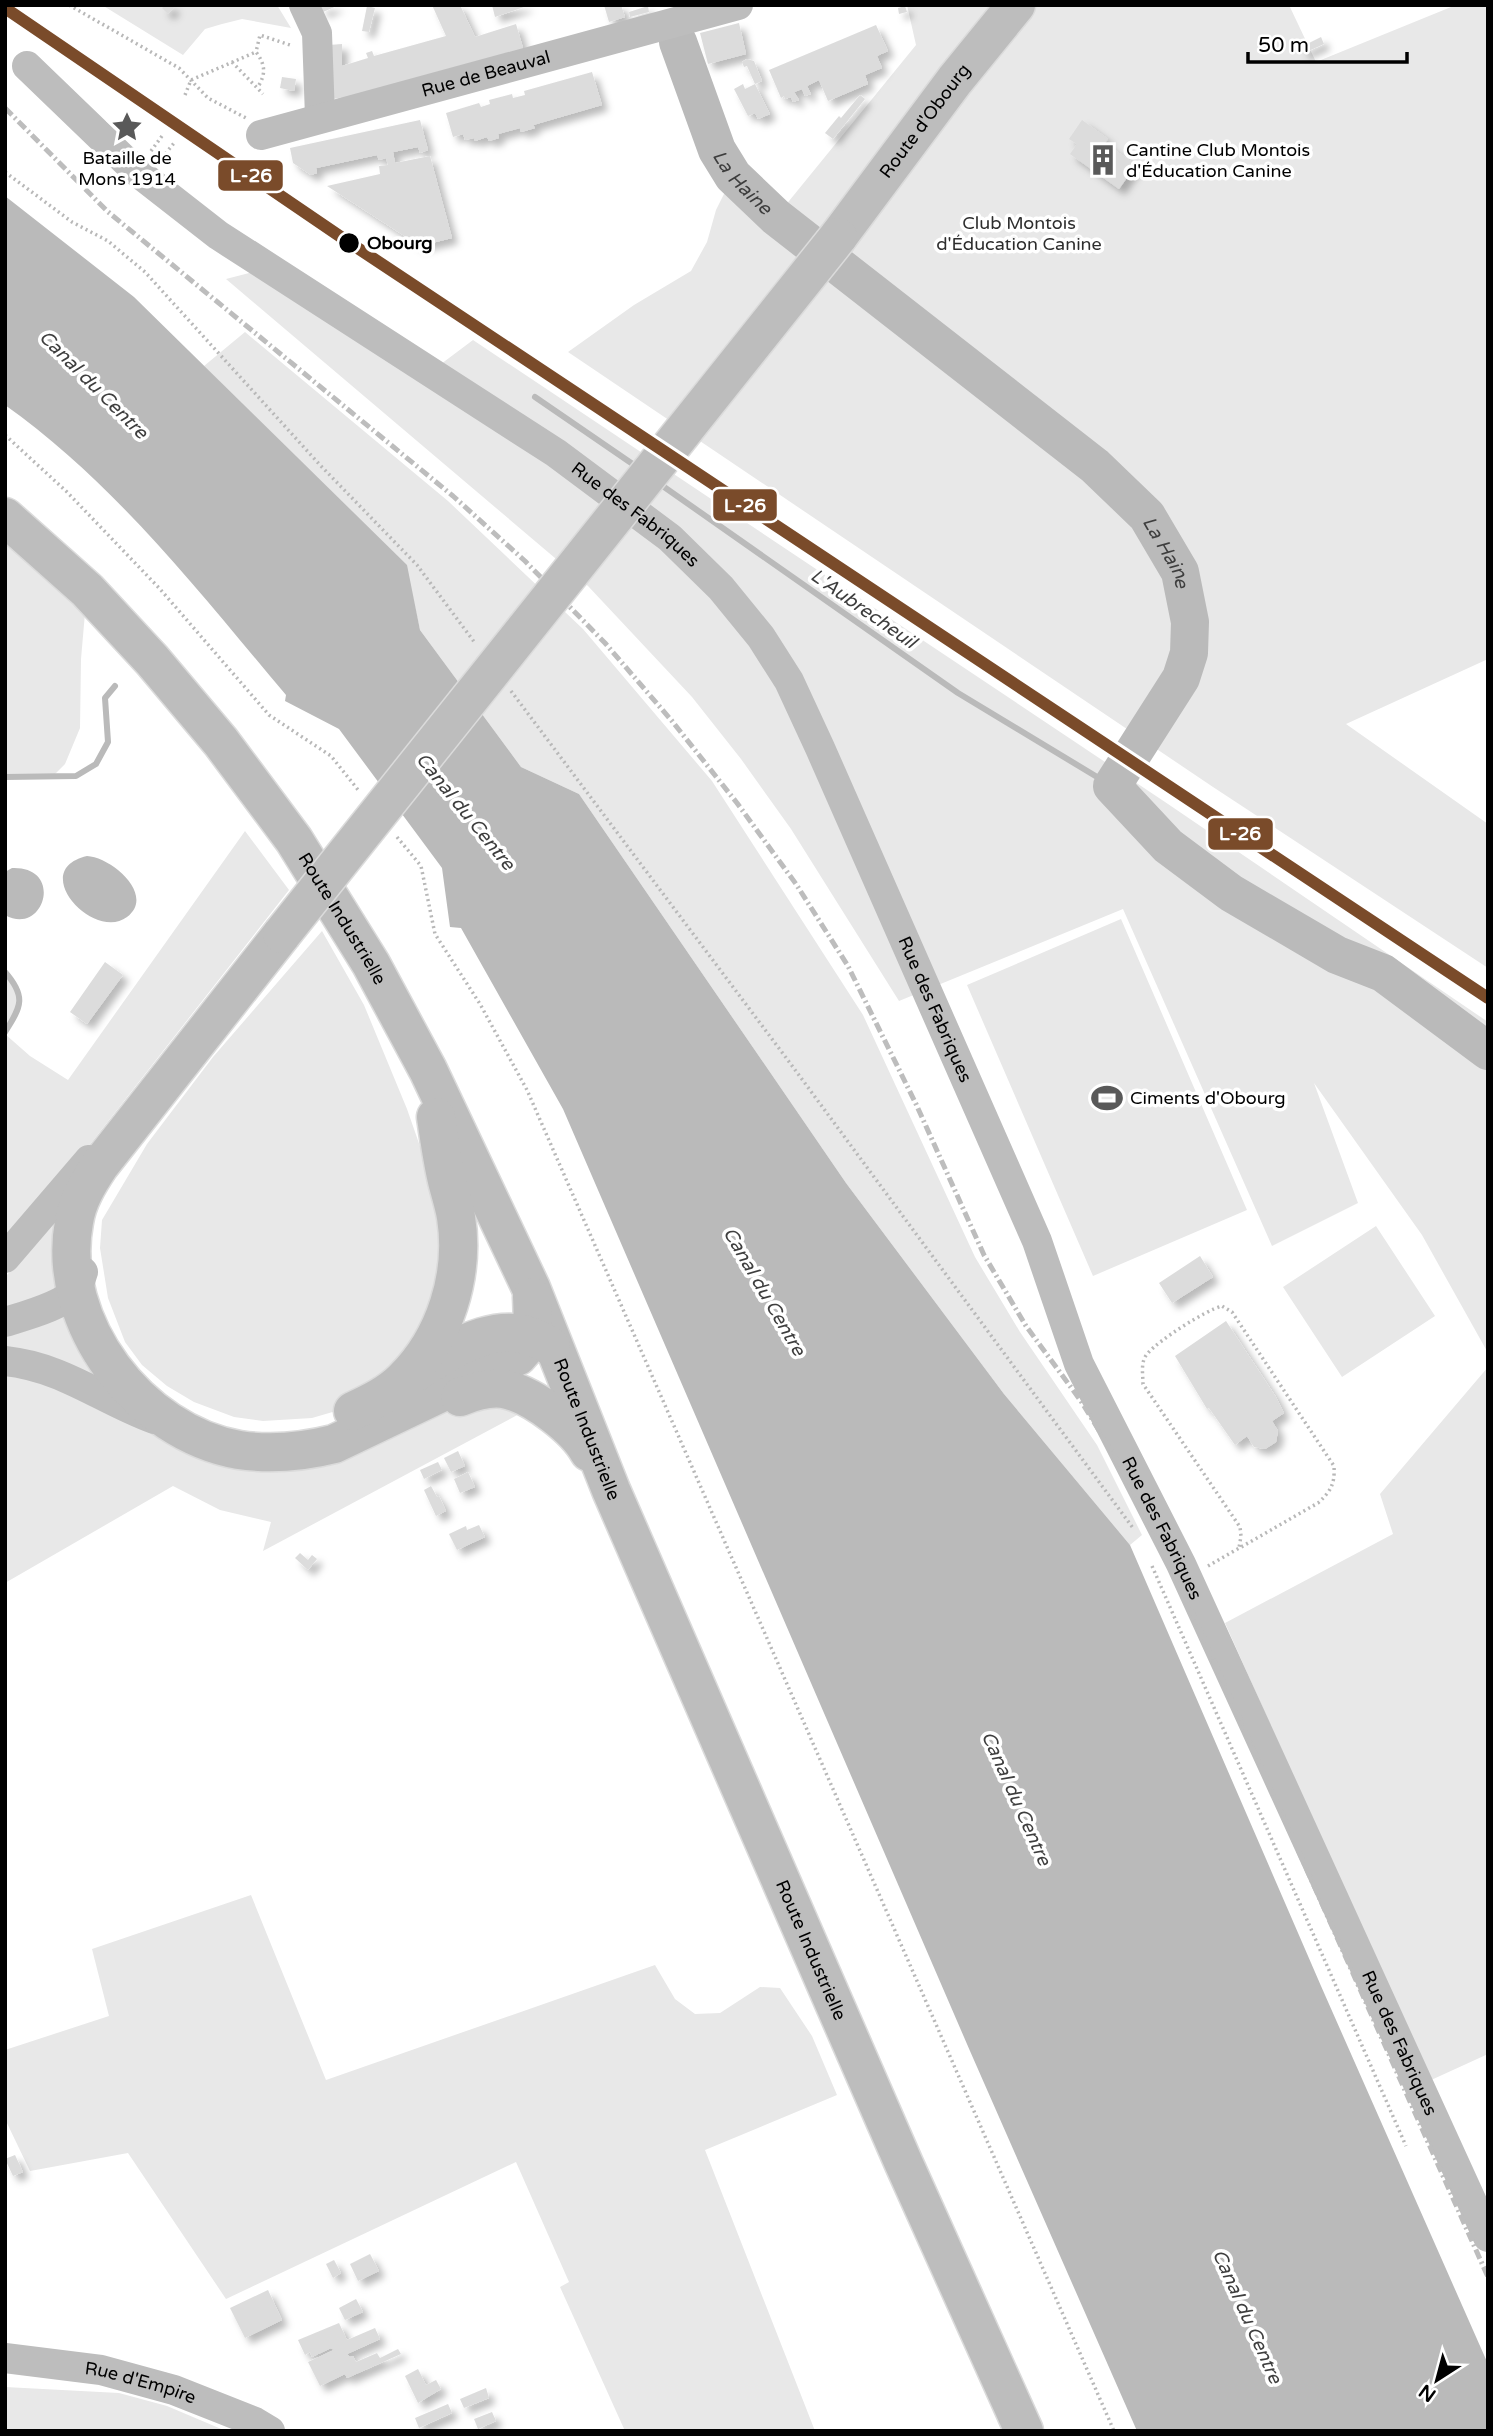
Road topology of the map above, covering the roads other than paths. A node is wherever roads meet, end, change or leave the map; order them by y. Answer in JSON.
{"nodes":[{"id":1,"x":304,"y":5,"type":"edge"},
{"id":2,"x":738,"y":5,"type":"edge"},
{"id":3,"x":1016,"y":5,"type":"edge"},
{"id":4,"x":27,"y":66,"type":"dead end"},
{"id":5,"x":320,"y":117,"type":"junction"},
{"id":6,"x":261,"y":135,"type":"road end"},
{"id":7,"x":5,"y":517,"type":"edge"},
{"id":8,"x":183,"y":1057,"type":"junction"},
{"id":9,"x":428,"y":1070,"type":"junction"},
{"id":10,"x":5,"y":1258,"type":"edge"},
{"id":11,"x":83,"y":1273,"type":"junction"},
{"id":12,"x":5,"y":1322,"type":"edge"},
{"id":13,"x":545,"y":1344,"type":"junction"},
{"id":14,"x":5,"y":1361,"type":"edge"},
{"id":15,"x":401,"y":1381,"type":"junction"},
{"id":16,"x":189,"y":1432,"type":"junction"},
{"id":17,"x":334,"y":1444,"type":"junction"},
{"id":18,"x":611,"y":1490,"type":"junction"},
{"id":19,"x":1488,"y":2237,"type":"edge"},
{"id":20,"x":5,"y":2358,"type":"edge"},
{"id":21,"x":270,"y":2431,"type":"edge"},
{"id":22,"x":1024,"y":2431,"type":"edge"}],
"edges":[{"from":1,"to":5,"type":"street"},
{"from":2,"to":5,"type":"street","name":"Rue de Beauval"},
{"from":3,"to":8,"type":"main road","name":"Route d'Obourg","bridge":true},
{"from":4,"to":19,"type":"street","name":"Rue des Fabriques"},
{"from":5,"to":6,"type":"street","name":"Rue de Beauval"},
{"from":7,"to":9,"type":"main road","name":"Route Industrielle"},
{"from":8,"to":10,"type":"street"},
{"from":8,"to":11,"type":"main road","name":"Route d'Obourg"},
{"from":9,"to":13,"type":"main road","name":"Route Industrielle"},
{"from":9,"to":15,"type":"main road"},
{"from":11,"to":12,"type":"street"},
{"from":11,"to":15,"type":"main road"},
{"from":11,"to":16,"type":"main road"},
{"from":13,"to":15,"type":"main road"},
{"from":13,"to":17,"type":"main road"},
{"from":13,"to":18,"type":"main road","name":"Route Industrielle"},
{"from":14,"to":16,"type":"street"},
{"from":16,"to":17,"type":"main road"},
{"from":17,"to":18,"type":"main road"},
{"from":18,"to":22,"type":"main road","name":"Route Industrielle"},
{"from":20,"to":21,"type":"street","name":"Rue d'Empire"}]}
